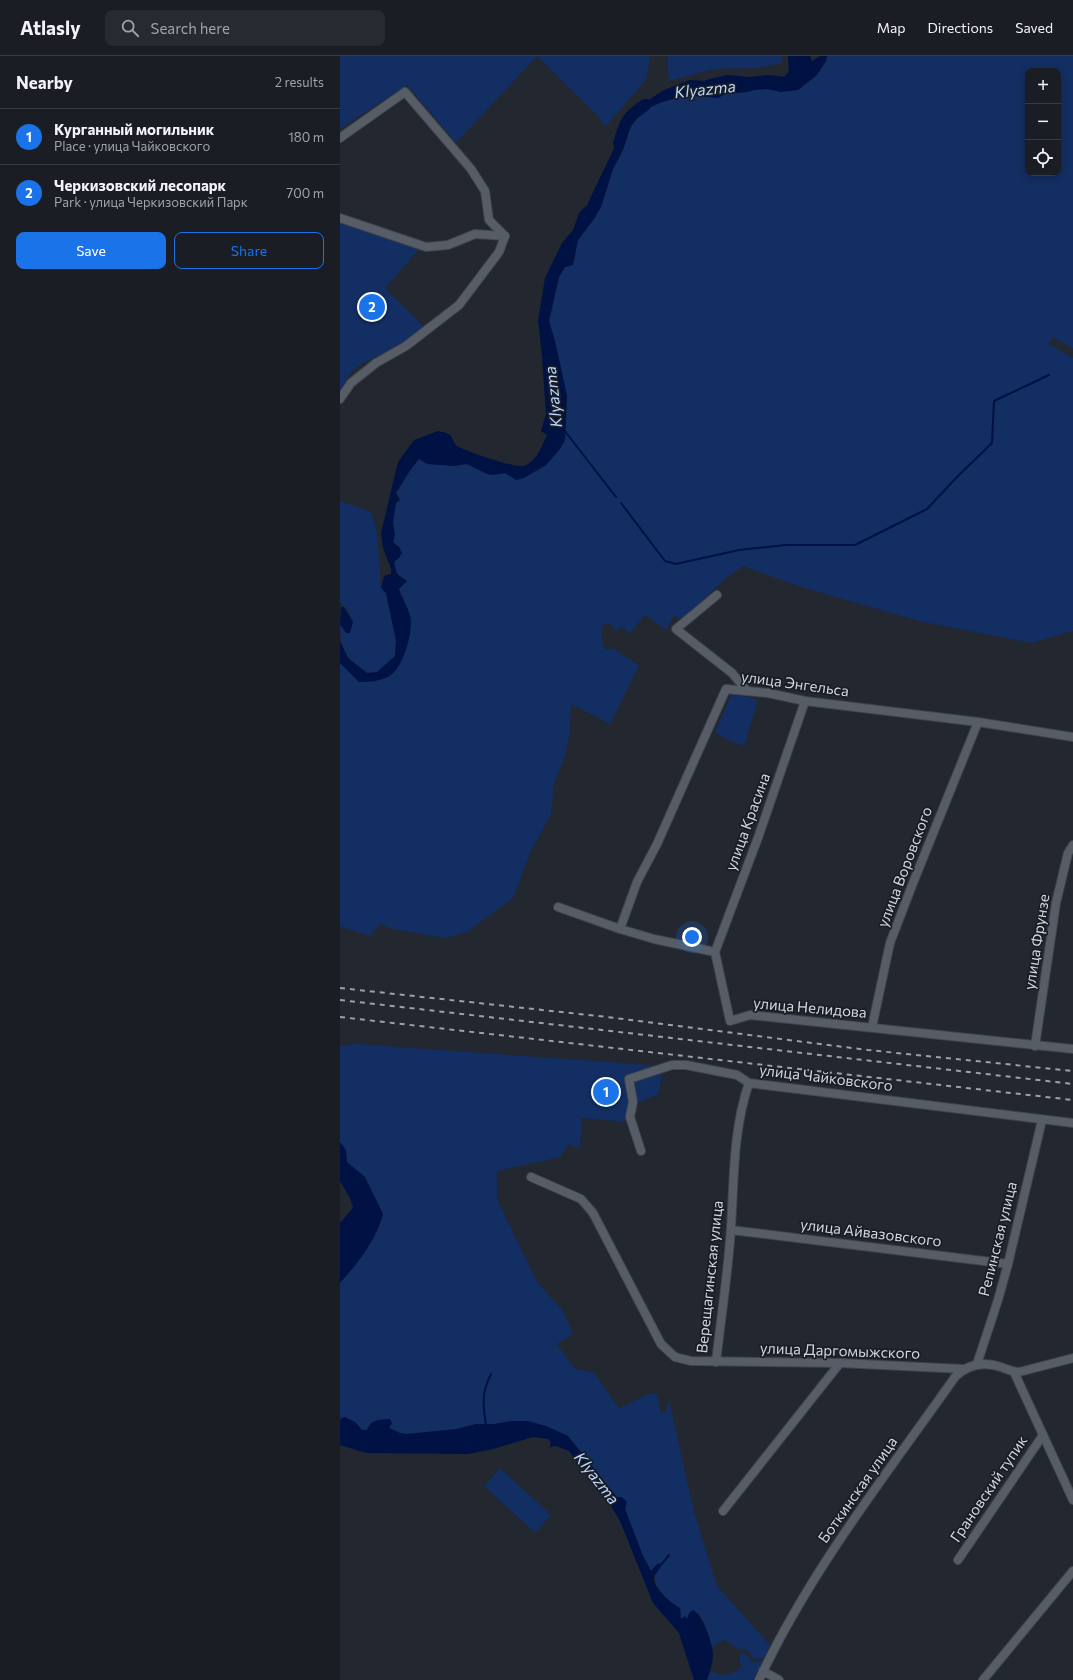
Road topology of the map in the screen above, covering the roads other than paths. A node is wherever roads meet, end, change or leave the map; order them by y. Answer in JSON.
{"nodes":[{"id":1,"x":340,"y":138,"type":"edge"},
{"id":2,"x":340,"y":218,"type":"edge"},
{"id":3,"x":505,"y":236,"type":"junction"},
{"id":4,"x":340,"y":399,"type":"edge"},
{"id":5,"x":717,"y":595,"type":"dead end"},
{"id":6,"x":747,"y":690,"type":"junction"},
{"id":7,"x":805,"y":701,"type":"junction"},
{"id":8,"x":978,"y":722,"type":"junction"},
{"id":9,"x":1073,"y":737,"type":"edge"},
{"id":10,"x":1073,"y":845,"type":"edge"},
{"id":11,"x":558,"y":907,"type":"dead end"},
{"id":12,"x":620,"y":929,"type":"junction"},
{"id":13,"x":715,"y":952,"type":"junction"},
{"id":14,"x":872,"y":1027,"type":"junction"},
{"id":15,"x":1035,"y":1046,"type":"junction"},
{"id":16,"x":1073,"y":1050,"type":"edge"},
{"id":17,"x":749,"y":1083,"type":"junction"},
{"id":18,"x":1042,"y":1120,"type":"junction"},
{"id":19,"x":1073,"y":1123,"type":"edge"},
{"id":20,"x":641,"y":1151,"type":"dead end"},
{"id":21,"x":531,"y":1177,"type":"dead end"},
{"id":22,"x":731,"y":1230,"type":"junction"},
{"id":23,"x":1008,"y":1264,"type":"junction"},
{"id":24,"x":1073,"y":1358,"type":"edge"},
{"id":25,"x":716,"y":1362,"type":"junction"},
{"id":26,"x":840,"y":1363,"type":"junction"},
{"id":27,"x":977,"y":1364,"type":"junction"},
{"id":28,"x":963,"y":1369,"type":"junction"},
{"id":29,"x":1014,"y":1372,"type":"junction"},
{"id":30,"x":1043,"y":1435,"type":"junction"},
{"id":31,"x":1073,"y":1500,"type":"edge"},
{"id":32,"x":723,"y":1511,"type":"dead end"},
{"id":33,"x":958,"y":1560,"type":"dead end"},
{"id":34,"x":1073,"y":1571,"type":"edge"},
{"id":35,"x":763,"y":1671,"type":"junction"},
{"id":36,"x":759,"y":1680,"type":"edge"},
{"id":37,"x":779,"y":1680,"type":"edge"},
{"id":38,"x":983,"y":1680,"type":"edge"}],
"edges":[{"from":1,"to":3,"type":"street"},
{"from":2,"to":3,"type":"street"},
{"from":3,"to":4,"type":"street"},
{"from":5,"to":6,"type":"street"},
{"from":6,"to":7,"type":"street","name":"улица Энгельса"},
{"from":6,"to":12,"type":"street","name":"улица Энгельса"},
{"from":7,"to":8,"type":"street","name":"улица Энгельса"},
{"from":7,"to":13,"type":"street","name":"улица Красина"},
{"from":8,"to":9,"type":"street","name":"улица Энгельса"},
{"from":8,"to":14,"type":"street","name":"улица Воровского"},
{"from":10,"to":15,"type":"street","name":"улица Фрунзе"},
{"from":11,"to":12,"type":"street"},
{"from":12,"to":13,"type":"street"},
{"from":13,"to":14,"type":"street","name":"улица Нелидова"},
{"from":14,"to":15,"type":"street","name":"улица Нелидова"},
{"from":15,"to":16,"type":"street","name":"улица Нелидова"},
{"from":17,"to":18,"type":"street","name":"улица Чайковского"},
{"from":17,"to":20,"type":"street","name":"улица Чайковского"},
{"from":17,"to":22,"type":"street","name":"Верещагинская улица"},
{"from":18,"to":19,"type":"street","name":"улица Чайковского"},
{"from":18,"to":23,"type":"street","name":"Репинская улица"},
{"from":21,"to":25,"type":"street","name":"Верещагинская улица"},
{"from":22,"to":23,"type":"street","name":"улица Айвазовского"},
{"from":22,"to":25,"type":"street","name":"Верещагинская улица"},
{"from":23,"to":27,"type":"street","name":"Репинская улица"},
{"from":24,"to":29,"type":"street"},
{"from":25,"to":26,"type":"street","name":"улица Даргомыжского"},
{"from":26,"to":28,"type":"street","name":"улица Даргомыжского"},
{"from":26,"to":32,"type":"street"},
{"from":27,"to":28,"type":"street","name":"Боткинская улица"},
{"from":27,"to":29,"type":"street","name":"Боткинская улица"},
{"from":28,"to":35,"type":"street","name":"Боткинская улица"},
{"from":29,"to":30,"type":"street"},
{"from":30,"to":31,"type":"street"},
{"from":30,"to":33,"type":"street","name":"Грановский тупик"},
{"from":34,"to":38,"type":"street"},
{"from":35,"to":36,"type":"street","name":"Боткинская улица"},
{"from":35,"to":37,"type":"street"}]}
